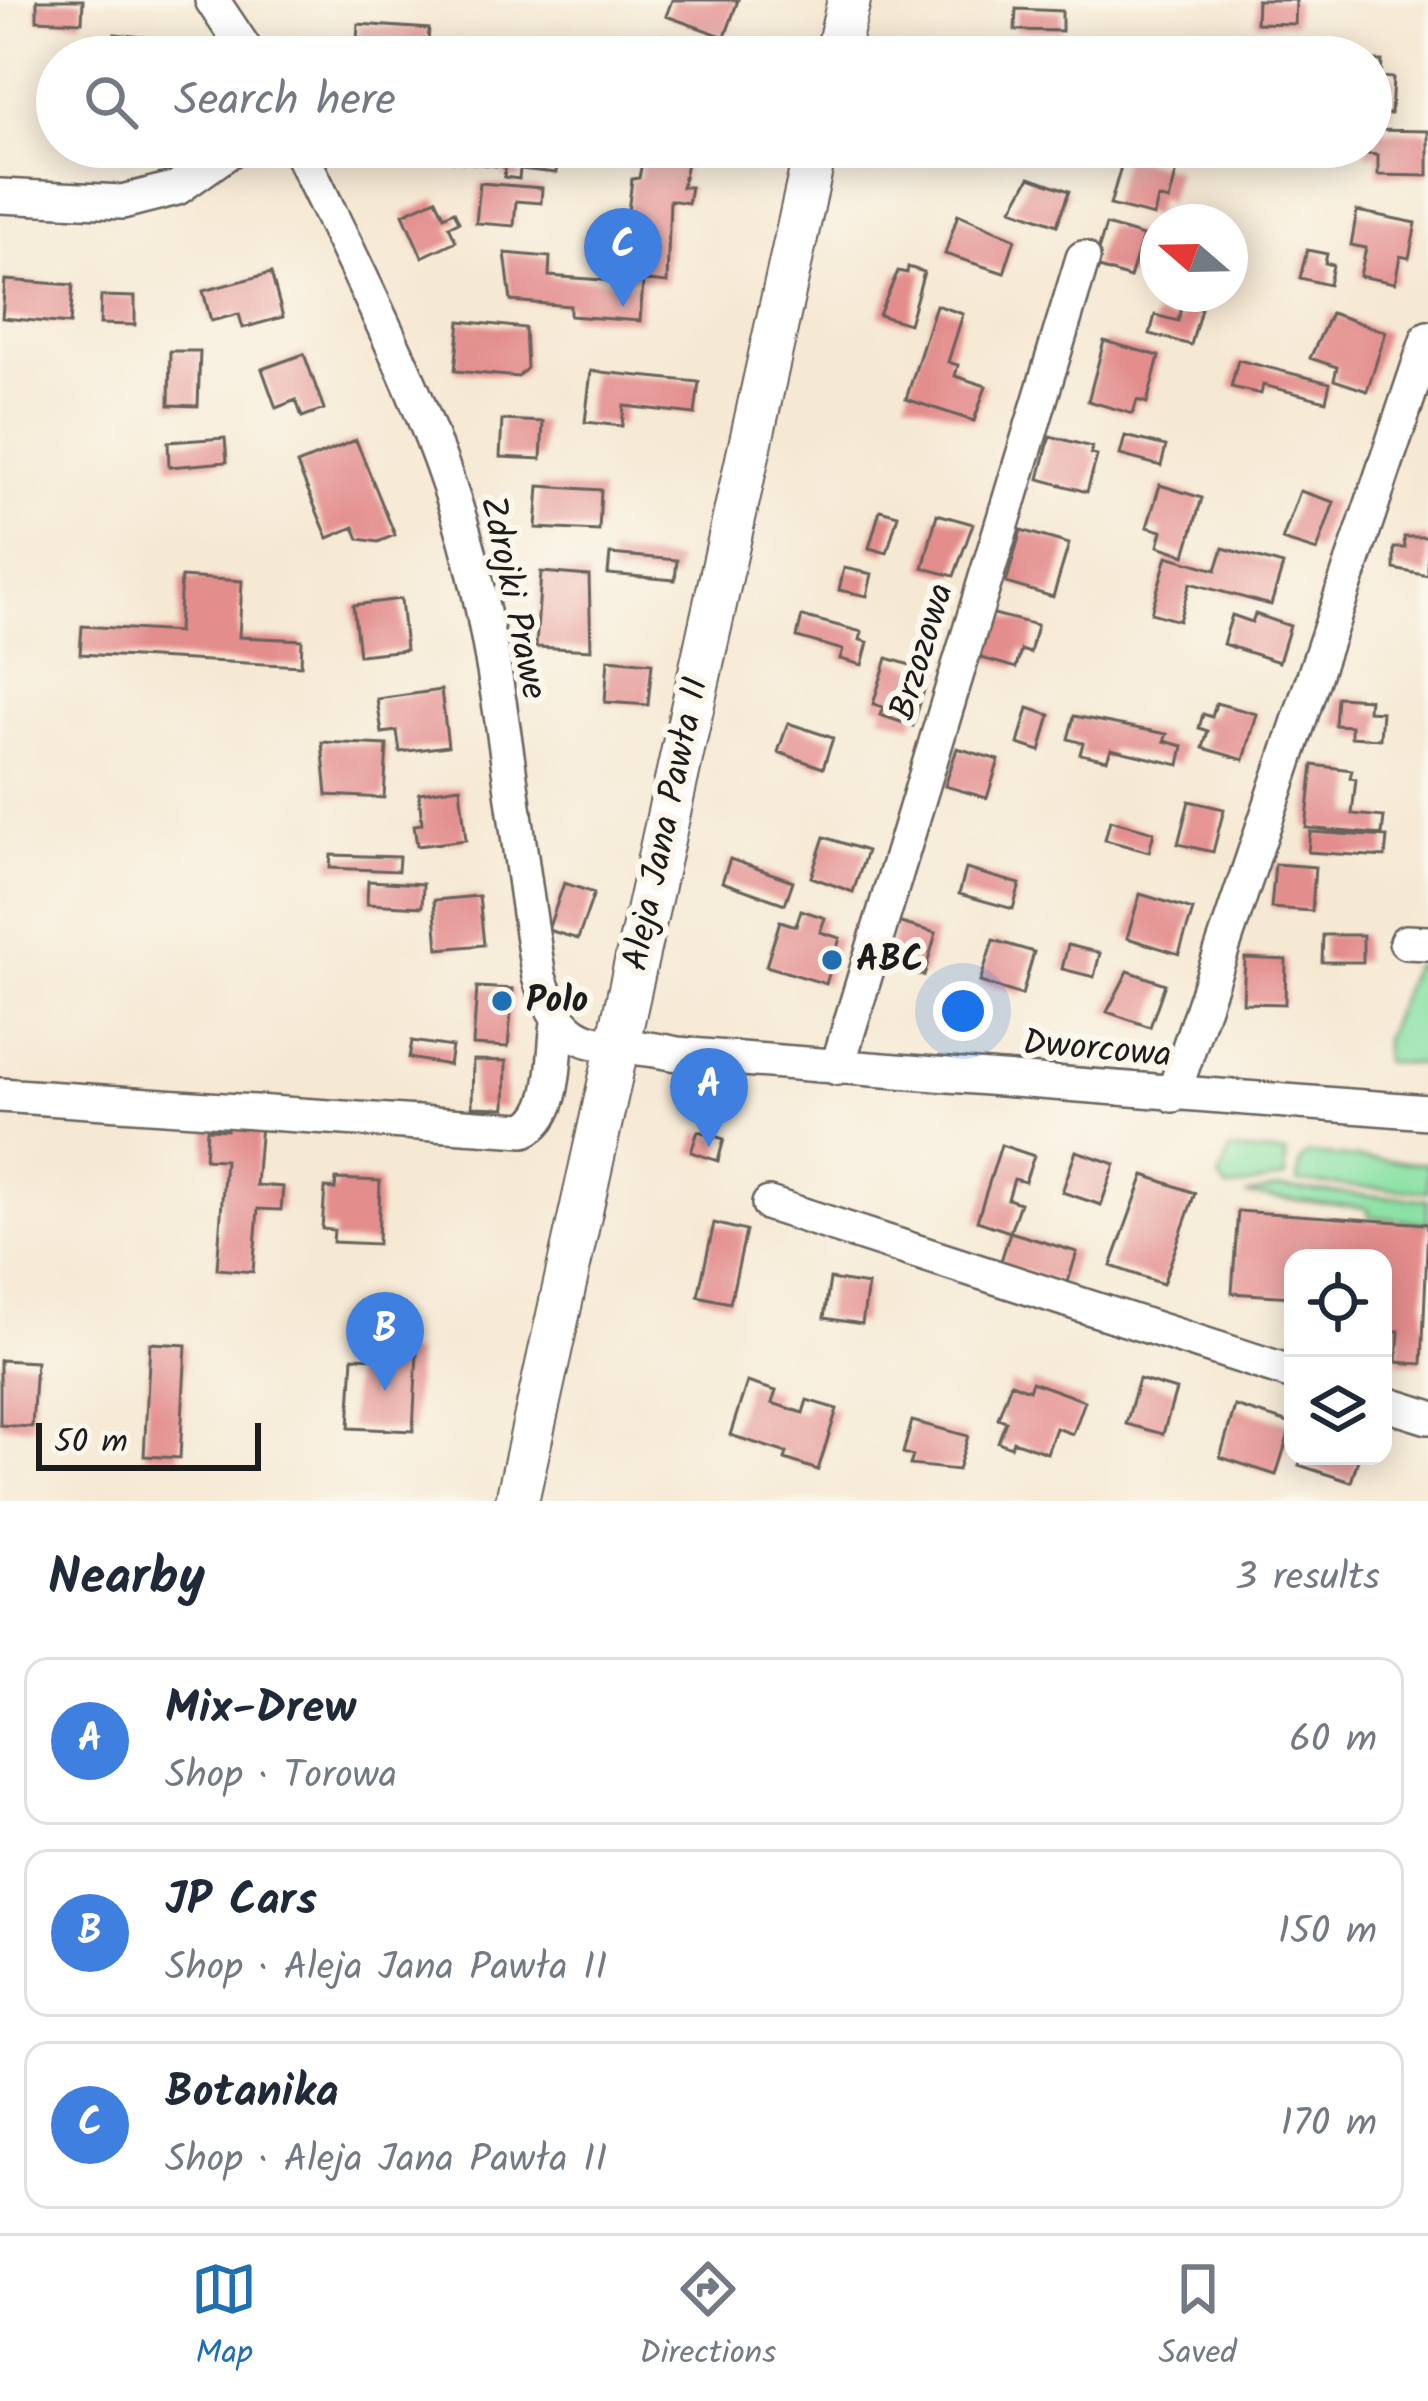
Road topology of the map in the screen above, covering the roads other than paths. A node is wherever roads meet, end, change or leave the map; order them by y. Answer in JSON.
{"nodes":[{"id":1,"x":212,"y":0,"type":"edge"},
{"id":2,"x":849,"y":0,"type":"edge"},
{"id":3,"x":236,"y":36,"type":"edge"},
{"id":4,"x":841,"y":36,"type":"edge"},
{"id":5,"x":205,"y":168,"type":"edge"},
{"id":6,"x":308,"y":168,"type":"edge"},
{"id":7,"x":812,"y":168,"type":"edge"},
{"id":8,"x":0,"y":196,"type":"edge"},
{"id":9,"x":1083,"y":258,"type":"dead end"},
{"id":10,"x":1428,"y":338,"type":"edge"},
{"id":11,"x":558,"y":1023,"type":"junction"},
{"id":12,"x":618,"y":1045,"type":"junction"},
{"id":13,"x":837,"y":1068,"type":"junction"},
{"id":14,"x":0,"y":1095,"type":"edge"},
{"id":15,"x":1174,"y":1095,"type":"junction"},
{"id":16,"x":1428,"y":1112,"type":"edge"},
{"id":17,"x":769,"y":1204,"type":"dead end"},
{"id":18,"x":1284,"y":1370,"type":"edge"},
{"id":19,"x":1392,"y":1405,"type":"edge"},
{"id":20,"x":1428,"y":1417,"type":"edge"},
{"id":21,"x":517,"y":1501,"type":"edge"}],
"edges":[{"from":1,"to":3,"type":"street"},
{"from":2,"to":4,"type":"main road"},
{"from":5,"to":8,"type":"street"},
{"from":6,"to":11,"type":"street","name":"Zdrojki Prawe"},
{"from":7,"to":12,"type":"main road","name":"Aleja Jana Pawła II"},
{"from":9,"to":13,"type":"street","name":"Brzozowa"},
{"from":10,"to":15,"type":"street"},
{"from":11,"to":12,"type":"street"},
{"from":11,"to":14,"type":"street"},
{"from":12,"to":13,"type":"street","name":"Dworcowa"},
{"from":12,"to":21,"type":"main road","name":"Aleja Jana Pawła II"},
{"from":13,"to":15,"type":"street","name":"Dworcowa"},
{"from":15,"to":16,"type":"street","name":"Dworcowa"},
{"from":17,"to":18,"type":"street"},
{"from":19,"to":20,"type":"street"}]}
